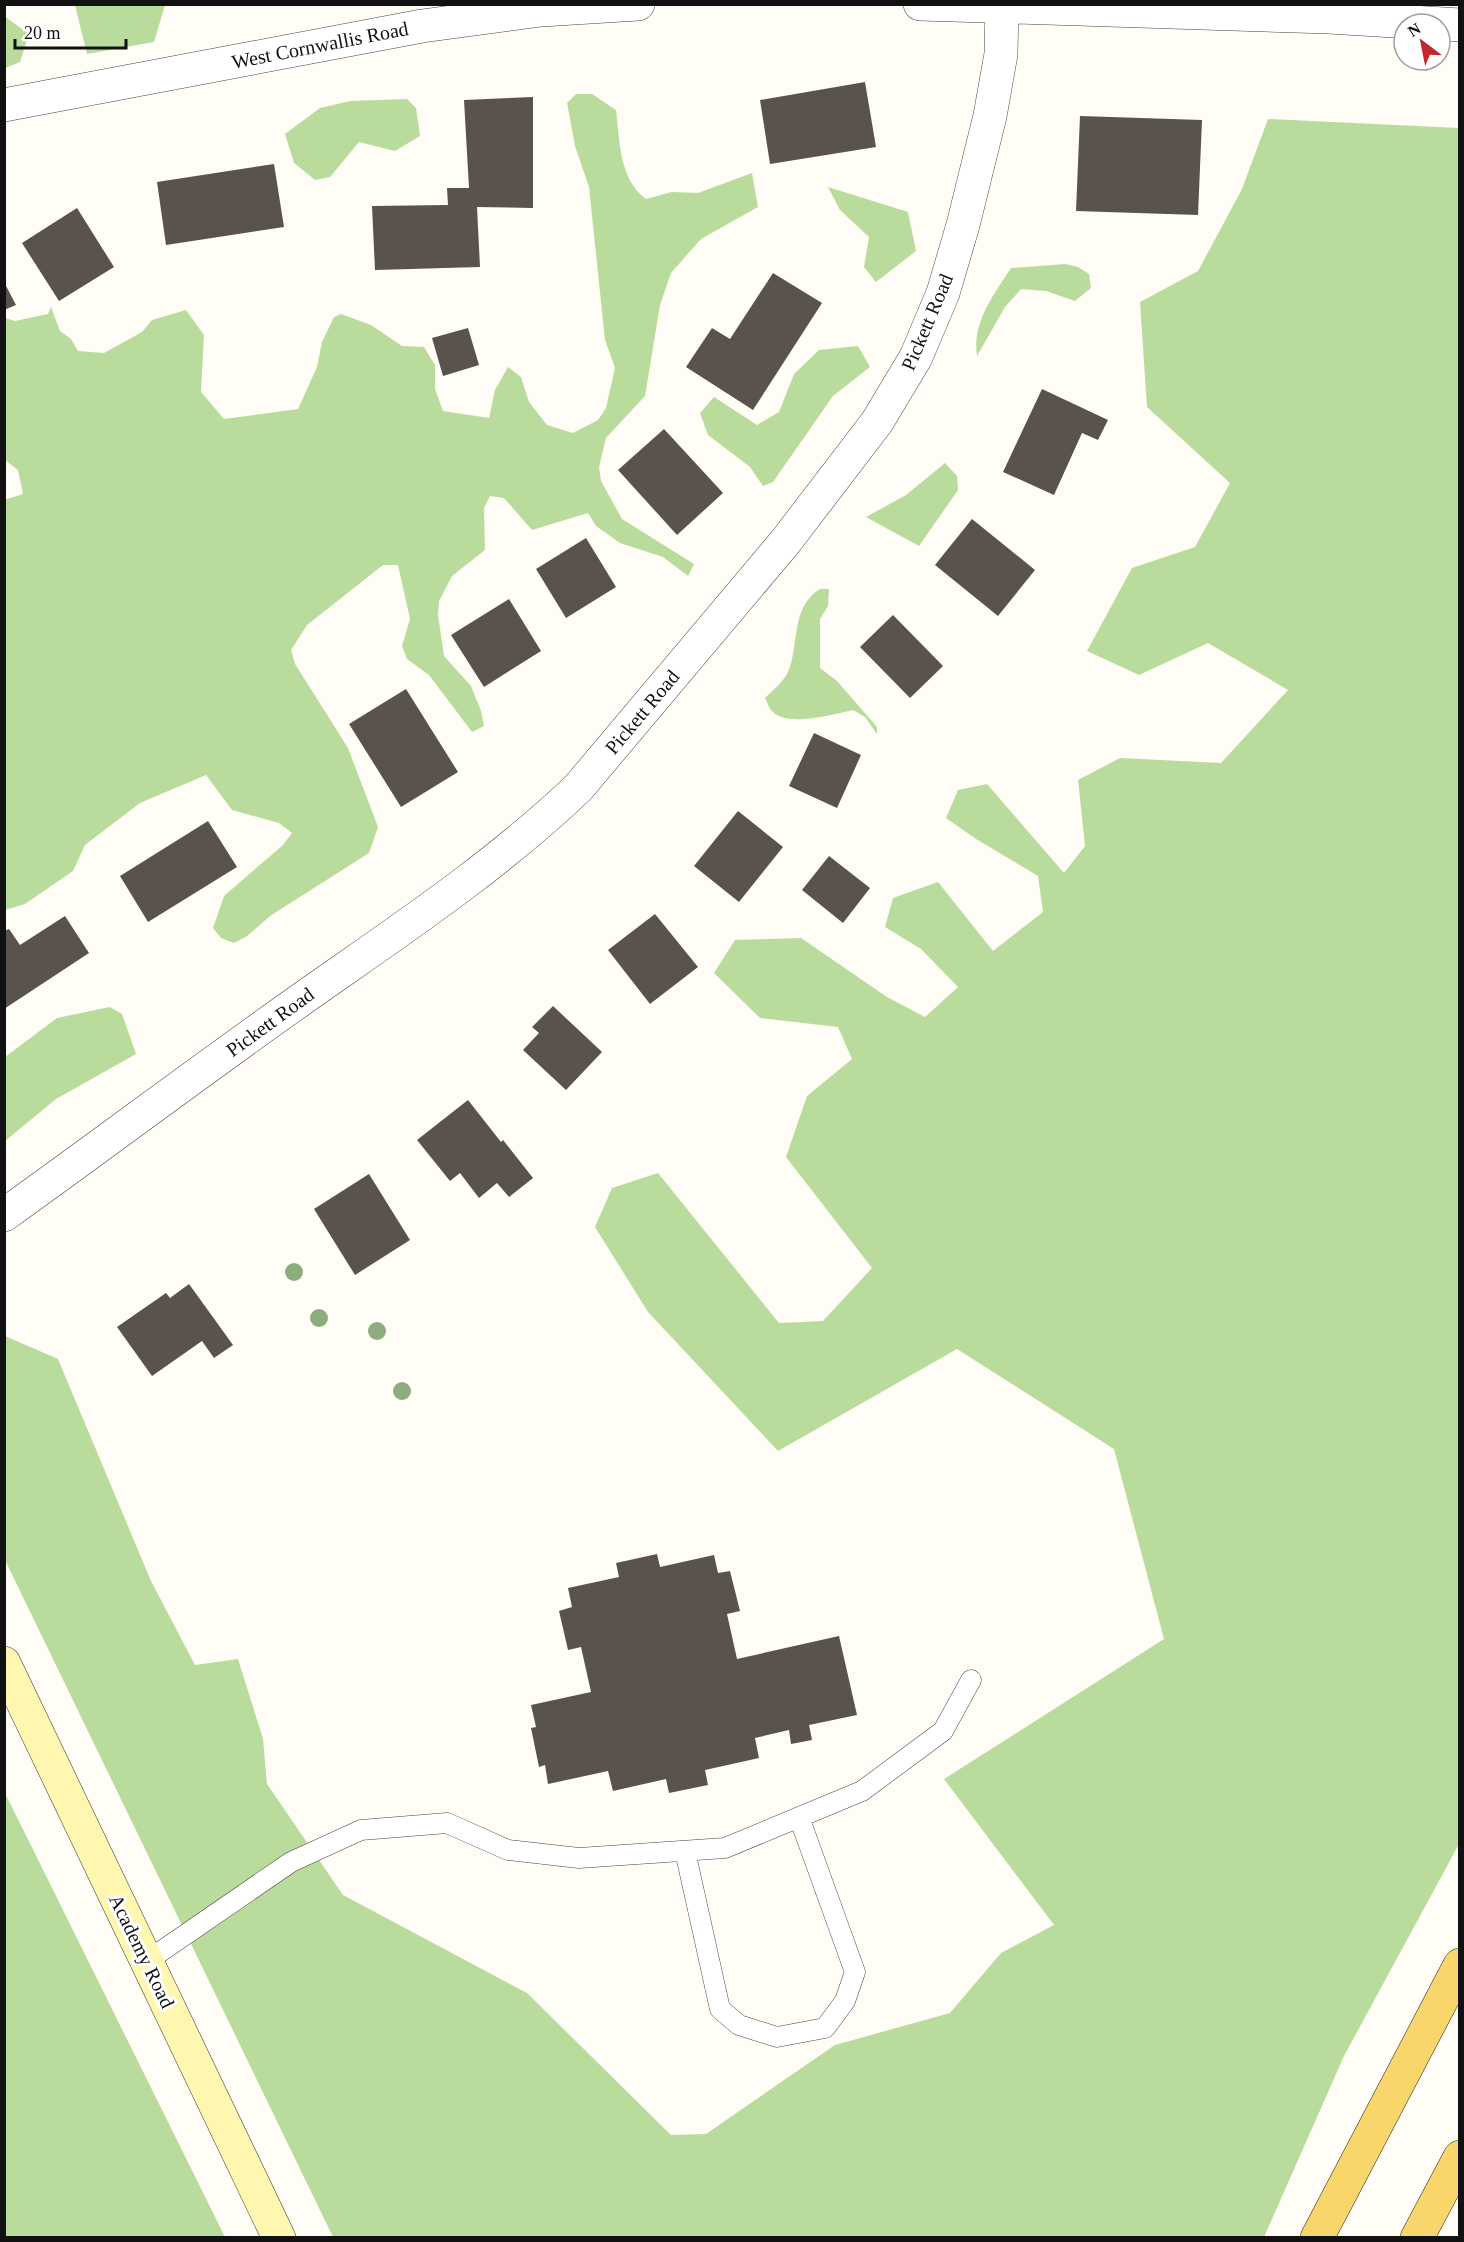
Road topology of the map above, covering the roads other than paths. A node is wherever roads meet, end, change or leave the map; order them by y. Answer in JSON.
{"nodes":[{"id":1,"x":638,"y":4,"type":"edge"},
{"id":2,"x":920,"y":4,"type":"edge"},
{"id":3,"x":1002,"y":6,"type":"edge"},
{"id":4,"x":1460,"y":25,"type":"edge"},
{"id":5,"x":4,"y":105,"type":"edge"},
{"id":6,"x":4,"y":1215,"type":"edge"},
{"id":7,"x":4,"y":1663,"type":"edge"},
{"id":8,"x":971,"y":1680,"type":"dead end"},
{"id":9,"x":799,"y":1817,"type":"junction"},
{"id":10,"x":685,"y":1851,"type":"junction"},
{"id":11,"x":147,"y":1961,"type":"junction"},
{"id":12,"x":1460,"y":1965,"type":"edge"},
{"id":13,"x":1460,"y":2157,"type":"edge"},
{"id":14,"x":279,"y":2238,"type":"edge"},
{"id":15,"x":1317,"y":2238,"type":"edge"},
{"id":16,"x":1417,"y":2238,"type":"edge"}],
"edges":[{"from":1,"to":5,"type":"street","name":"West Cornwallis Road"},
{"from":2,"to":3,"type":"street"},
{"from":3,"to":4,"type":"street"},
{"from":3,"to":6,"type":"street","name":"Pickett Road"},
{"from":7,"to":11,"type":"main road","name":"Academy Road"},
{"from":8,"to":9,"type":"lane"},
{"from":9,"to":10,"type":"lane"},
{"from":9,"to":10,"type":"lane"},
{"from":10,"to":11,"type":"lane"},
{"from":11,"to":14,"type":"main road","name":"Academy Road"},
{"from":12,"to":15,"type":"main road"},
{"from":13,"to":16,"type":"main road"}]}
